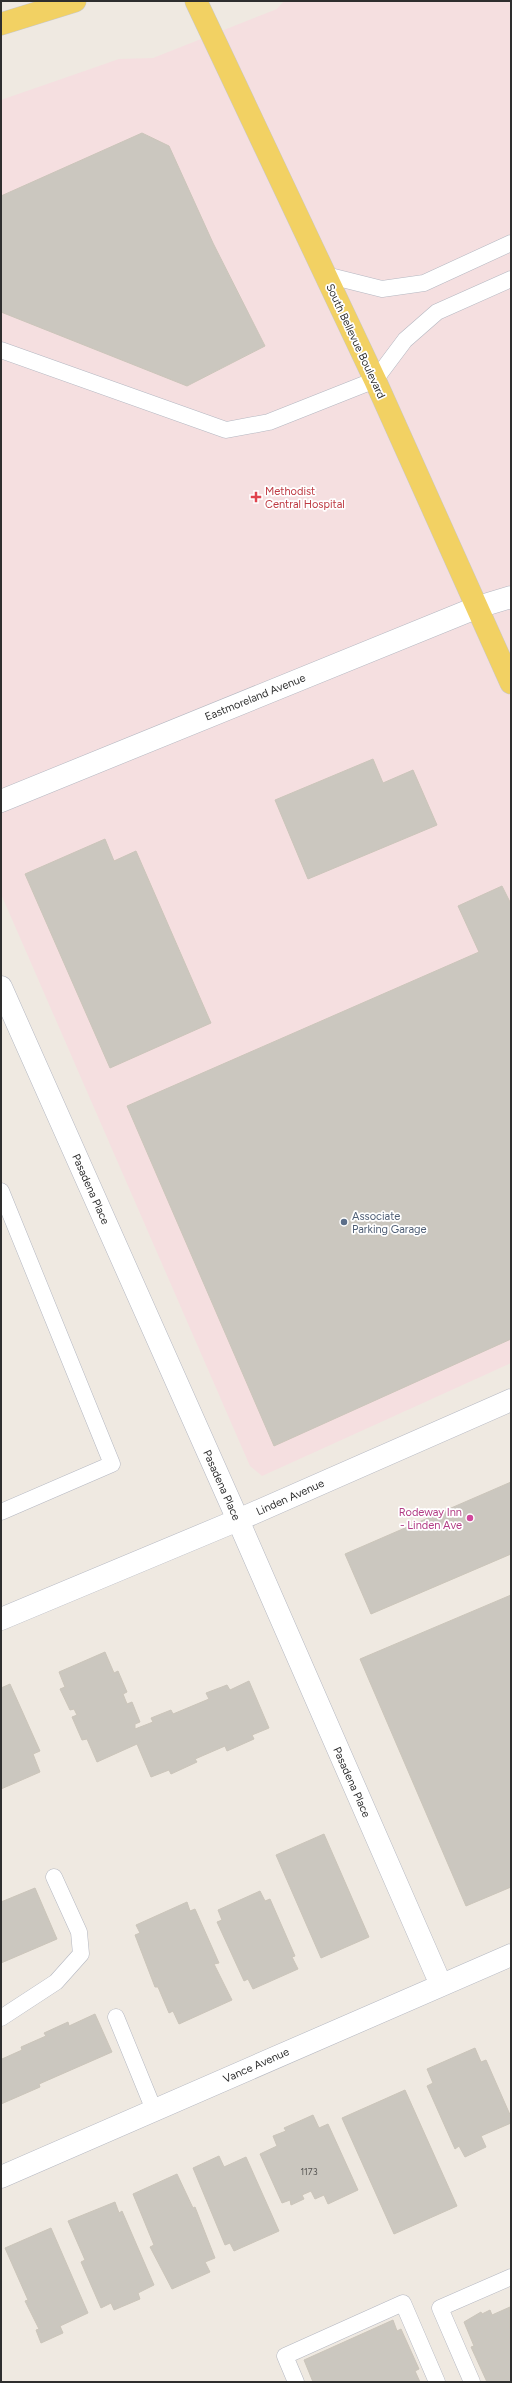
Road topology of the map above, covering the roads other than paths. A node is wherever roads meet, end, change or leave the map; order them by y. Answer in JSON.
{"nodes":[{"id":1,"x":74,"y":1,"type":"edge"},
{"id":2,"x":196,"y":1,"type":"edge"},
{"id":3,"x":1,"y":24,"type":"edge"},
{"id":4,"x":511,"y":243,"type":"edge"},
{"id":5,"x":326,"y":275,"type":"junction"},
{"id":6,"x":511,"y":279,"type":"edge"},
{"id":7,"x":1,"y":350,"type":"edge"},
{"id":8,"x":375,"y":380,"type":"junction"},
{"id":9,"x":511,"y":597,"type":"edge"},
{"id":10,"x":478,"y":607,"type":"junction"},
{"id":11,"x":511,"y":683,"type":"edge"},
{"id":12,"x":1,"y":801,"type":"edge"},
{"id":13,"x":1,"y":987,"type":"edge"},
{"id":14,"x":1,"y":1190,"type":"edge"},
{"id":15,"x":511,"y":1400,"type":"edge"},
{"id":16,"x":1,"y":1512,"type":"edge"},
{"id":17,"x":238,"y":1520,"type":"junction"},
{"id":18,"x":1,"y":1620,"type":"edge"},
{"id":19,"x":54,"y":1877,"type":"dead end"},
{"id":20,"x":511,"y":1955,"type":"edge"},
{"id":21,"x":441,"y":1985,"type":"junction"},
{"id":22,"x":116,"y":2017,"type":"dead end"},
{"id":23,"x":1,"y":2018,"type":"edge"},
{"id":24,"x":154,"y":2110,"type":"junction"},
{"id":25,"x":1,"y":2177,"type":"edge"},
{"id":26,"x":511,"y":2277,"type":"edge"},
{"id":27,"x":296,"y":2382,"type":"edge"},
{"id":28,"x":437,"y":2382,"type":"edge"},
{"id":29,"x":472,"y":2382,"type":"edge"}],
"edges":[{"from":1,"to":3,"type":"main road"},
{"from":2,"to":5,"type":"main road","name":"South Bellevue Boulevard"},
{"from":4,"to":5,"type":"lane"},
{"from":5,"to":8,"type":"main road","name":"South Bellevue Boulevard"},
{"from":6,"to":8,"type":"lane"},
{"from":7,"to":8,"type":"lane"},
{"from":8,"to":10,"type":"main road","name":"South Bellevue Boulevard"},
{"from":9,"to":10,"type":"street","name":"Eastmoreland Avenue"},
{"from":10,"to":11,"type":"main road","name":"South Bellevue Boulevard"},
{"from":10,"to":12,"type":"street","name":"Eastmoreland Avenue"},
{"from":13,"to":17,"type":"street","name":"Pasadena Place"},
{"from":14,"to":16,"type":"lane"},
{"from":15,"to":17,"type":"street","name":"Linden Avenue"},
{"from":17,"to":18,"type":"street","name":"Linden Avenue"},
{"from":17,"to":21,"type":"street","name":"Pasadena Place"},
{"from":19,"to":23,"type":"lane"},
{"from":20,"to":21,"type":"street","name":"Vance Avenue"},
{"from":21,"to":24,"type":"street","name":"Vance Avenue"},
{"from":22,"to":24,"type":"lane"},
{"from":24,"to":25,"type":"street","name":"Vance Avenue"},
{"from":26,"to":29,"type":"lane"},
{"from":27,"to":28,"type":"lane"}]}
